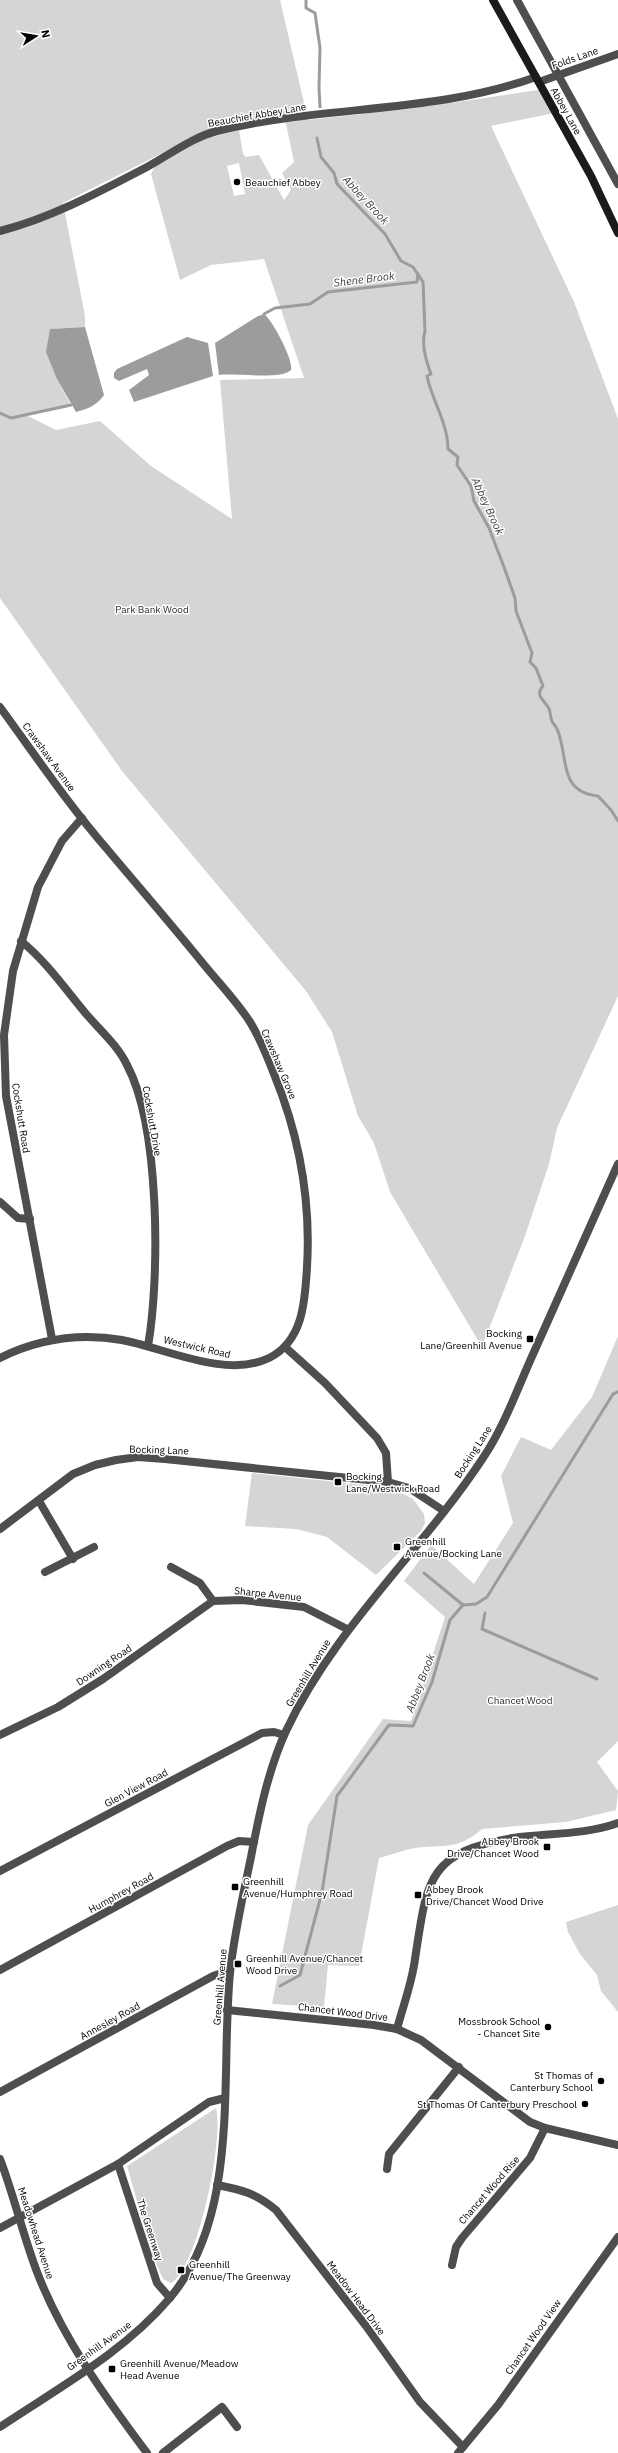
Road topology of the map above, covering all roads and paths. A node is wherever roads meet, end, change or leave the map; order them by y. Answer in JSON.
{"nodes":[{"id":1,"x":493,"y":0,"type":"edge"},
{"id":2,"x":517,"y":0,"type":"edge"},
{"id":3,"x":618,"y":54,"type":"edge"},
{"id":4,"x":559,"y":74,"type":"junction"},
{"id":5,"x":538,"y":80,"type":"junction"},
{"id":6,"x":618,"y":184,"type":"edge"},
{"id":7,"x":0,"y":231,"type":"edge"},
{"id":8,"x":618,"y":234,"type":"edge"},
{"id":9,"x":0,"y":707,"type":"edge"},
{"id":10,"x":82,"y":818,"type":"junction"},
{"id":11,"x":21,"y":941,"type":"junction"},
{"id":12,"x":2,"y":1034,"type":"edge"},
{"id":13,"x":618,"y":1164,"type":"edge"},
{"id":14,"x":0,"y":1202,"type":"edge"},
{"id":15,"x":30,"y":1219,"type":"junction"},
{"id":16,"x":52,"y":1339,"type":"junction"},
{"id":17,"x":148,"y":1346,"type":"junction"},
{"id":18,"x":285,"y":1347,"type":"junction"},
{"id":19,"x":0,"y":1357,"type":"edge"},
{"id":20,"x":388,"y":1482,"type":"junction"},
{"id":21,"x":39,"y":1501,"type":"junction"},
{"id":22,"x":444,"y":1511,"type":"junction"},
{"id":23,"x":0,"y":1529,"type":"edge"},
{"id":24,"x":94,"y":1547,"type":"dead end"},
{"id":25,"x":72,"y":1559,"type":"junction"},
{"id":26,"x":171,"y":1567,"type":"dead end"},
{"id":27,"x":45,"y":1572,"type":"dead end"},
{"id":28,"x":213,"y":1601,"type":"junction"},
{"id":29,"x":348,"y":1629,"type":"junction"},
{"id":30,"x":0,"y":1735,"type":"edge"},
{"id":31,"x":284,"y":1735,"type":"junction"},
{"id":32,"x":618,"y":1823,"type":"edge"},
{"id":33,"x":254,"y":1842,"type":"junction"},
{"id":34,"x":0,"y":1871,"type":"edge"},
{"id":35,"x":0,"y":1970,"type":"edge"},
{"id":36,"x":230,"y":1970,"type":"junction"},
{"id":37,"x":227,"y":2010,"type":"junction"},
{"id":38,"x":397,"y":2029,"type":"junction"},
{"id":39,"x":459,"y":2067,"type":"junction"},
{"id":40,"x":0,"y":2092,"type":"edge"},
{"id":41,"x":225,"y":2098,"type":"junction"},
{"id":42,"x":545,"y":2128,"type":"junction"},
{"id":43,"x":618,"y":2144,"type":"edge"},
{"id":44,"x":0,"y":2159,"type":"edge"},
{"id":45,"x":118,"y":2164,"type":"junction"},
{"id":46,"x":387,"y":2169,"type":"dead end"},
{"id":47,"x":216,"y":2185,"type":"junction"},
{"id":48,"x":20,"y":2216,"type":"junction"},
{"id":49,"x":0,"y":2228,"type":"edge"},
{"id":50,"x":618,"y":2237,"type":"edge"},
{"id":51,"x":452,"y":2265,"type":"dead end"},
{"id":52,"x":170,"y":2298,"type":"junction"},
{"id":53,"x":88,"y":2368,"type":"junction"},
{"id":54,"x":0,"y":2427,"type":"edge"},
{"id":55,"x":237,"y":2427,"type":"dead end"},
{"id":56,"x":460,"y":2450,"type":"edge"},
{"id":57,"x":147,"y":2453,"type":"edge"},
{"id":58,"x":163,"y":2453,"type":"edge"}],
"edges":[{"from":1,"to":5,"type":"main road","name":"Abbey Lane"},
{"from":2,"to":4,"type":"street","name":"Abbey Lane"},
{"from":3,"to":4,"type":"street","name":"Folds Lane"},
{"from":4,"to":5,"type":"street","name":"Folds Lane"},
{"from":4,"to":6,"type":"street","name":"Abbey Lane"},
{"from":5,"to":7,"type":"street","name":"Beauchief Abbey Lane"},
{"from":5,"to":8,"type":"main road","name":"Abbey Lane"},
{"from":9,"to":10,"type":"street","name":"Crawshaw Avenue"},
{"from":10,"to":11,"type":"street","name":"Cockshutt Road"},
{"from":10,"to":18,"type":"street","name":"Crawshaw Grove"},
{"from":11,"to":12,"type":"street","name":"Cockshutt Road"},
{"from":11,"to":17,"type":"street","name":"Cockshutt Drive"},
{"from":12,"to":15,"type":"street","name":"Cockshutt Road"},
{"from":13,"to":22,"type":"street","name":"Bocking Lane"},
{"from":14,"to":15,"type":"street"},
{"from":15,"to":16,"type":"street","name":"Cockshutt Road"},
{"from":16,"to":17,"type":"street","name":"Westwick Road"},
{"from":16,"to":19,"type":"street","name":"Westwick Road"},
{"from":17,"to":18,"type":"street","name":"Westwick Road"},
{"from":18,"to":20,"type":"street"},
{"from":20,"to":21,"type":"street","name":"Bocking Lane"},
{"from":20,"to":22,"type":"street","name":"Bocking Lane"},
{"from":21,"to":23,"type":"street","name":"Bocking Lane"},
{"from":21,"to":25,"type":"street"},
{"from":22,"to":29,"type":"street","name":"Greenhill Avenue"},
{"from":24,"to":25,"type":"street"},
{"from":25,"to":27,"type":"street"},
{"from":26,"to":28,"type":"street"},
{"from":28,"to":29,"type":"street","name":"Sharpe Avenue"},
{"from":28,"to":30,"type":"street","name":"Downing Road"},
{"from":29,"to":31,"type":"street","name":"Greenhill Avenue"},
{"from":31,"to":33,"type":"street","name":"Greenhill Avenue"},
{"from":31,"to":34,"type":"street","name":"Glen View Road"},
{"from":32,"to":38,"type":"street"},
{"from":33,"to":35,"type":"street","name":"Humphrey Road"},
{"from":33,"to":36,"type":"street","name":"Greenhill Avenue"},
{"from":36,"to":37,"type":"street","name":"Greenhill Avenue"},
{"from":36,"to":40,"type":"street","name":"Annesley Road"},
{"from":37,"to":38,"type":"street","name":"Chancet Wood Drive"},
{"from":37,"to":41,"type":"street","name":"Greenhill Avenue"},
{"from":38,"to":39,"type":"street","name":"Chancet Wood Drive"},
{"from":39,"to":42,"type":"street","name":"Chancet Wood Drive"},
{"from":39,"to":46,"type":"street"},
{"from":41,"to":45,"type":"street"},
{"from":41,"to":47,"type":"street","name":"Greenhill Avenue"},
{"from":42,"to":43,"type":"street"},
{"from":42,"to":51,"type":"street","name":"Chancet Wood Rise"},
{"from":44,"to":48,"type":"street","name":"Meadowhead Avenue"},
{"from":45,"to":48,"type":"street"},
{"from":45,"to":52,"type":"street","name":"The Greenway"},
{"from":47,"to":52,"type":"street","name":"Greenhill Avenue"},
{"from":47,"to":56,"type":"street","name":"Meadow Head Drive"},
{"from":48,"to":49,"type":"street"},
{"from":48,"to":53,"type":"street","name":"Meadowhead Avenue"},
{"from":50,"to":56,"type":"street","name":"Chancet Wood View"},
{"from":52,"to":53,"type":"street","name":"Greenhill Avenue"},
{"from":53,"to":54,"type":"street","name":"Greenhill Avenue"},
{"from":53,"to":57,"type":"street","name":"Meadowhead Avenue"},
{"from":55,"to":58,"type":"street"}]}
